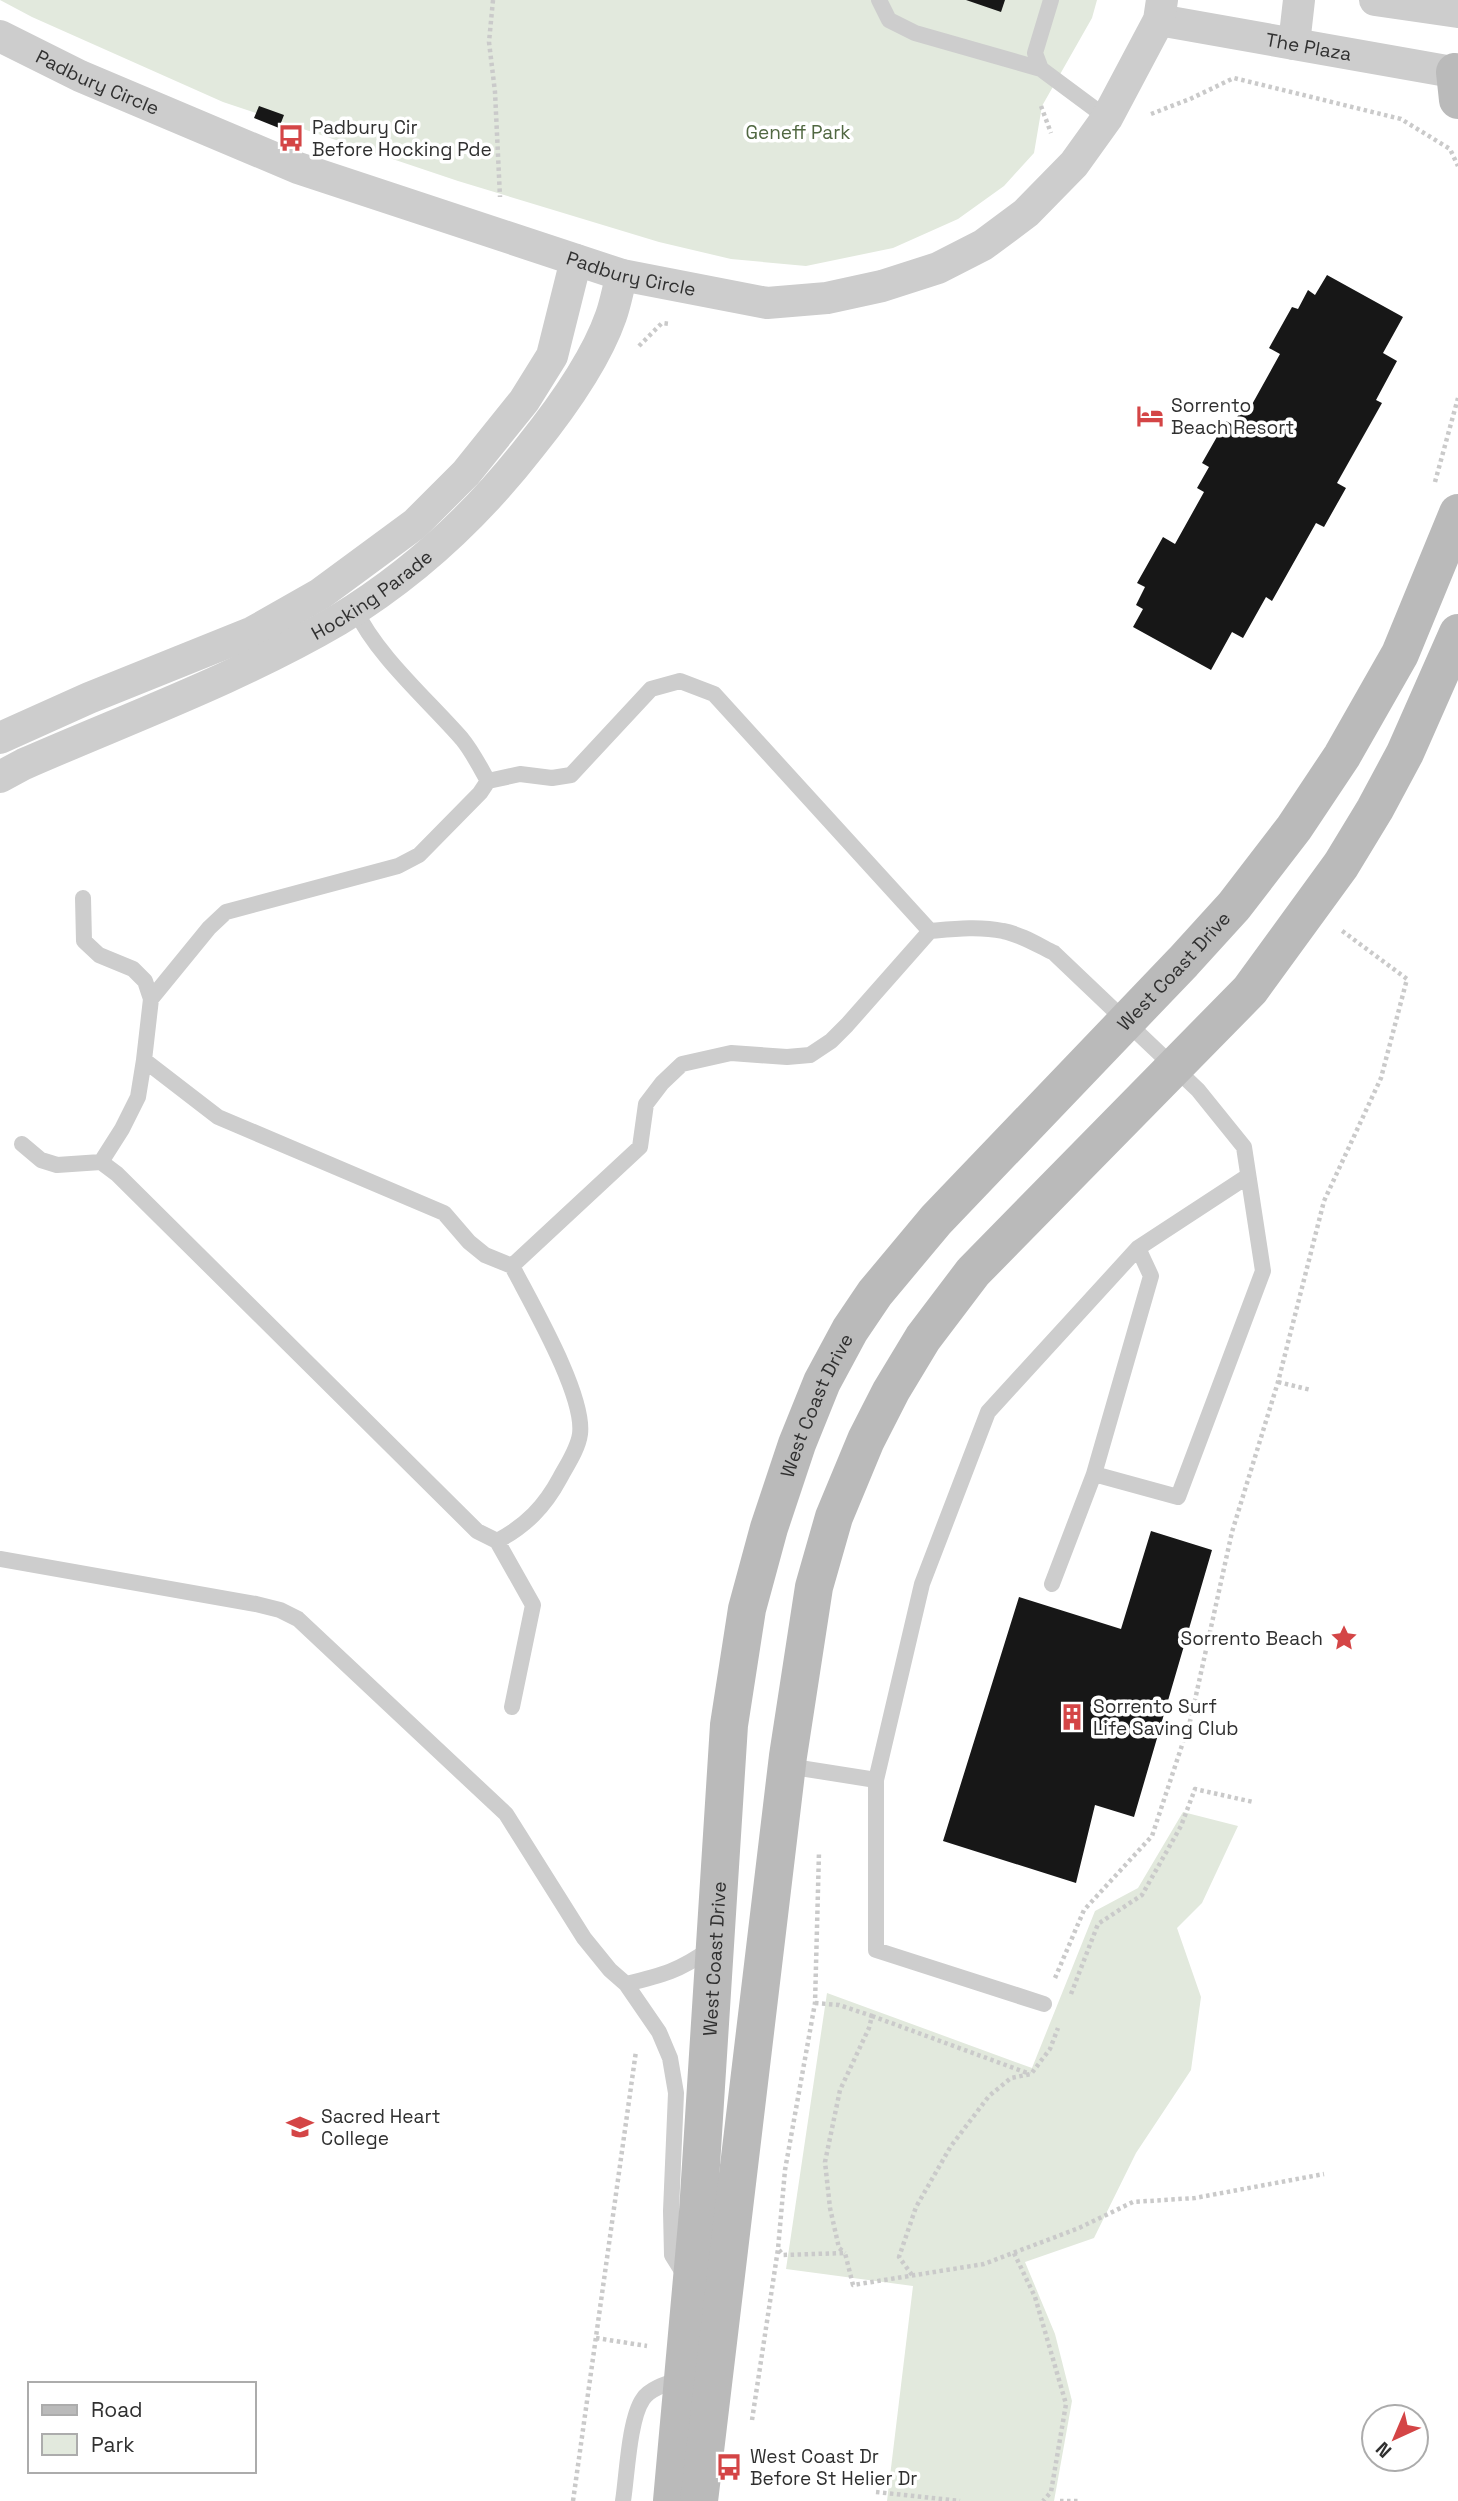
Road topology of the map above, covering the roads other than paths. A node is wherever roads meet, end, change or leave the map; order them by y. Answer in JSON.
{"nodes":[{"id":1,"x":879,"y":0,"type":"edge"},
{"id":2,"x":1052,"y":0,"type":"edge"},
{"id":3,"x":1299,"y":0,"type":"edge"},
{"id":4,"x":1375,"y":0,"type":"edge"},
{"id":5,"x":1161,"y":10,"type":"edge"},
{"id":6,"x":1458,"y":12,"type":"edge"},
{"id":7,"x":0,"y":36,"type":"edge"},
{"id":8,"x":1294,"y":44,"type":"junction"},
{"id":9,"x":1041,"y":69,"type":"junction"},
{"id":10,"x":1457,"y":82,"type":"edge"},
{"id":11,"x":1107,"y":118,"type":"junction"},
{"id":12,"x":576,"y":260,"type":"junction"},
{"id":13,"x":622,"y":275,"type":"junction"},
{"id":14,"x":1458,"y":513,"type":"edge"},
{"id":15,"x":355,"y":608,"type":"junction"},
{"id":16,"x":1458,"y":633,"type":"edge"},
{"id":17,"x":0,"y":738,"type":"edge"},
{"id":18,"x":0,"y":776,"type":"edge"},
{"id":19,"x":488,"y":781,"type":"junction"},
{"id":20,"x":83,"y":898,"type":"dead end"},
{"id":21,"x":930,"y":931,"type":"junction"},
{"id":22,"x":151,"y":999,"type":"junction"},
{"id":23,"x":1126,"y":1023,"type":"junction"},
{"id":24,"x":144,"y":1060,"type":"junction"},
{"id":25,"x":1174,"y":1069,"type":"junction"},
{"id":26,"x":22,"y":1144,"type":"dead end"},
{"id":27,"x":102,"y":1163,"type":"junction"},
{"id":28,"x":1248,"y":1176,"type":"junction"},
{"id":29,"x":1138,"y":1248,"type":"junction"},
{"id":30,"x":512,"y":1266,"type":"junction"},
{"id":31,"x":1094,"y":1474,"type":"junction"},
{"id":32,"x":497,"y":1541,"type":"junction"},
{"id":33,"x":0,"y":1559,"type":"edge"},
{"id":34,"x":1052,"y":1584,"type":"dead end"},
{"id":35,"x":512,"y":1707,"type":"dead end"},
{"id":36,"x":787,"y":1766,"type":"junction"},
{"id":37,"x":876,"y":1780,"type":"junction"},
{"id":38,"x":714,"y":1946,"type":"junction"},
{"id":39,"x":626,"y":1984,"type":"junction"},
{"id":40,"x":1044,"y":2004,"type":"road end"},
{"id":41,"x":693,"y":2276,"type":"junction"},
{"id":42,"x":686,"y":2364,"type":"junction"},
{"id":43,"x":623,"y":2501,"type":"edge"},
{"id":44,"x":672,"y":2501,"type":"edge"},
{"id":45,"x":699,"y":2501,"type":"edge"}],
"edges":[{"from":1,"to":9,"type":"lane"},
{"from":2,"to":9,"type":"lane"},
{"from":3,"to":8,"type":"street"},
{"from":4,"to":6,"type":"street"},
{"from":5,"to":8,"type":"street","name":"The Plaza"},
{"from":5,"to":11,"type":"street","name":"Padbury Circle"},
{"from":7,"to":12,"type":"street","name":"Padbury Circle"},
{"from":8,"to":10,"type":"street","name":"The Plaza"},
{"from":9,"to":11,"type":"lane"},
{"from":11,"to":13,"type":"street","name":"Padbury Circle"},
{"from":12,"to":13,"type":"street","name":"Padbury Circle"},
{"from":12,"to":17,"type":"street","name":"Hocking Parade"},
{"from":13,"to":15,"type":"street","name":"Hocking Parade"},
{"from":14,"to":23,"type":"main road","name":"West Coast Drive"},
{"from":15,"to":18,"type":"street","name":"Hocking Parade"},
{"from":15,"to":19,"type":"lane"},
{"from":16,"to":25,"type":"main road"},
{"from":19,"to":21,"type":"lane"},
{"from":19,"to":22,"type":"lane"},
{"from":20,"to":22,"type":"lane"},
{"from":21,"to":23,"type":"lane"},
{"from":21,"to":30,"type":"lane"},
{"from":22,"to":24,"type":"lane"},
{"from":23,"to":25,"type":"lane"},
{"from":23,"to":38,"type":"main road","name":"West Coast Drive"},
{"from":24,"to":27,"type":"lane"},
{"from":24,"to":30,"type":"lane"},
{"from":25,"to":28,"type":"lane"},
{"from":25,"to":36,"type":"main road"},
{"from":26,"to":27,"type":"lane"},
{"from":27,"to":32,"type":"lane"},
{"from":28,"to":29,"type":"lane"},
{"from":28,"to":31,"type":"lane"},
{"from":29,"to":31,"type":"lane"},
{"from":29,"to":37,"type":"lane"},
{"from":30,"to":32,"type":"lane"},
{"from":31,"to":34,"type":"lane"},
{"from":32,"to":35,"type":"lane"},
{"from":33,"to":39,"type":"lane"},
{"from":36,"to":37,"type":"lane"},
{"from":36,"to":45,"type":"main road"},
{"from":37,"to":40,"type":"lane"},
{"from":38,"to":39,"type":"lane"},
{"from":38,"to":41,"type":"main road","name":"West Coast Drive"},
{"from":39,"to":41,"type":"lane"},
{"from":41,"to":42,"type":"main road","name":"West Coast Drive"},
{"from":42,"to":43,"type":"lane"},
{"from":42,"to":44,"type":"main road","name":"West Coast Drive"}]}
